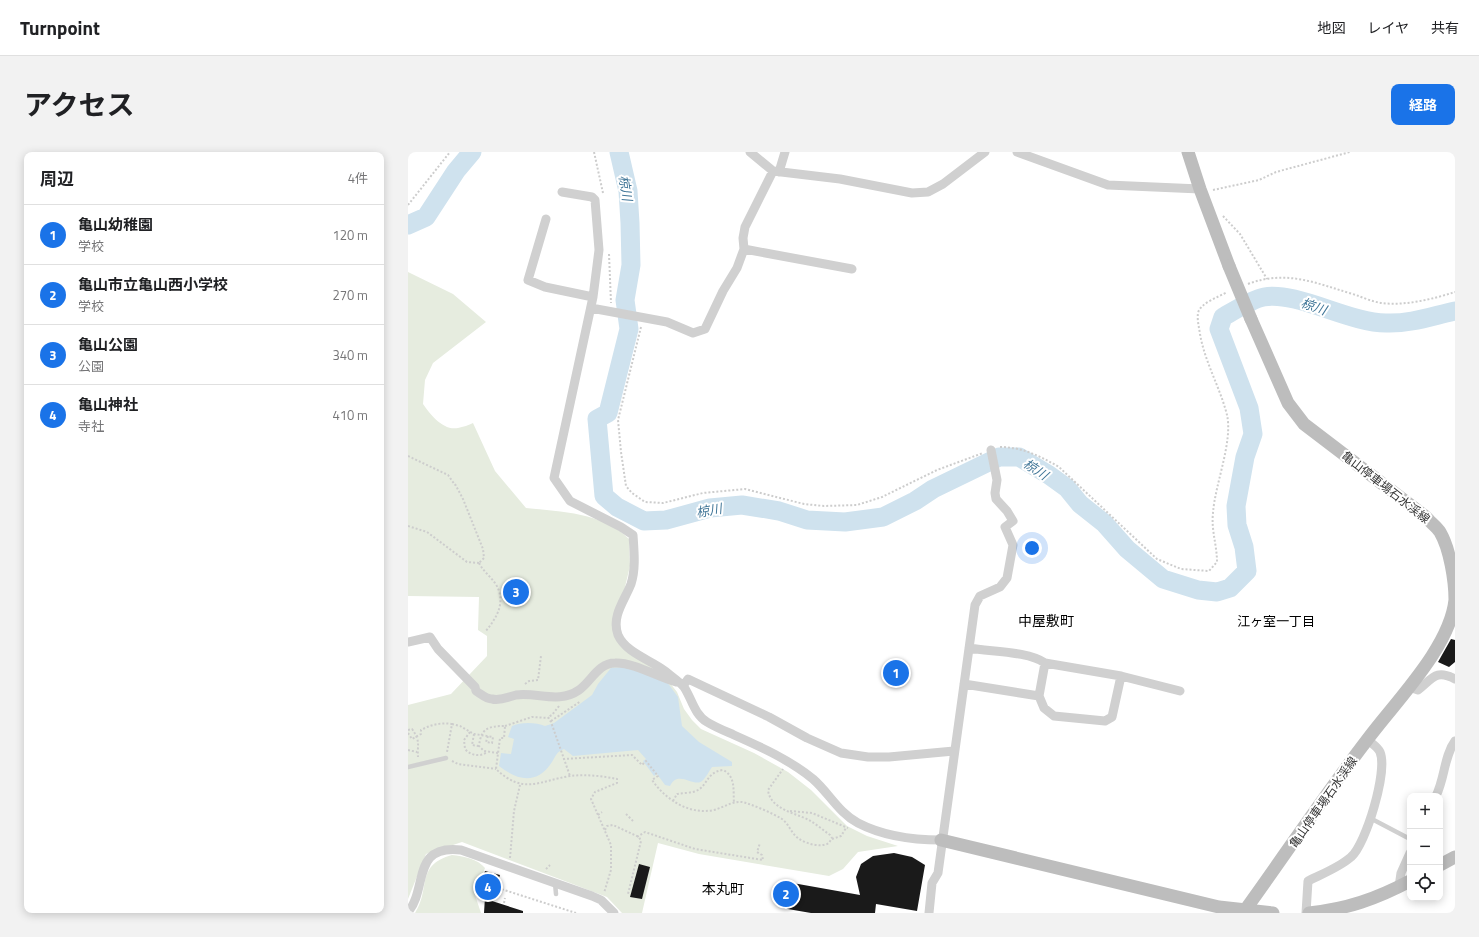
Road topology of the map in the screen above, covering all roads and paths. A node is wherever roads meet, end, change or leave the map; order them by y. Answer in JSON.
{"nodes":[{"id":1,"x":450,"y":152,"type":"edge"},
{"id":2,"x":750,"y":152,"type":"edge"},
{"id":3,"x":785,"y":152,"type":"edge"},
{"id":4,"x":985,"y":152,"type":"edge"},
{"id":5,"x":1017,"y":152,"type":"edge"},
{"id":6,"x":1188,"y":152,"type":"edge"},
{"id":7,"x":1350,"y":152,"type":"edge"},
{"id":8,"x":776,"y":171,"type":"junction"},
{"id":9,"x":1200,"y":189,"type":"junction"},
{"id":10,"x":562,"y":192,"type":"dead end"},
{"id":11,"x":408,"y":205,"type":"edge"},
{"id":12,"x":1221,"y":214,"type":"dead end"},
{"id":13,"x":546,"y":219,"type":"dead end"},
{"id":14,"x":744,"y":249,"type":"junction"},
{"id":15,"x":852,"y":269,"type":"dead end"},
{"id":16,"x":1267,"y":279,"type":"junction"},
{"id":17,"x":1245,"y":286,"type":"dead end"},
{"id":18,"x":1233,"y":290,"type":"dead end"},
{"id":19,"x":1455,"y":292,"type":"edge"},
{"id":20,"x":593,"y":297,"type":"junction"},
{"id":21,"x":591,"y":308,"type":"junction"},
{"id":22,"x":643,"y":317,"type":"junction"},
{"id":23,"x":991,"y":451,"type":"junction"},
{"id":24,"x":408,"y":456,"type":"edge"},
{"id":25,"x":408,"y":526,"type":"edge"},
{"id":26,"x":479,"y":563,"type":"junction"},
{"id":27,"x":485,"y":632,"type":"dead end"},
{"id":28,"x":408,"y":642,"type":"edge"},
{"id":29,"x":970,"y":648,"type":"junction"},
{"id":30,"x":541,"y":656,"type":"dead end"},
{"id":31,"x":1045,"y":663,"type":"junction"},
{"id":32,"x":1121,"y":676,"type":"junction"},
{"id":33,"x":1455,"y":679,"type":"edge"},
{"id":34,"x":680,"y":684,"type":"junction"},
{"id":35,"x":964,"y":684,"type":"junction"},
{"id":36,"x":1409,"y":687,"type":"junction"},
{"id":37,"x":1180,"y":690,"type":"dead end"},
{"id":38,"x":522,"y":695,"type":"junction"},
{"id":39,"x":565,"y":696,"type":"junction"},
{"id":40,"x":1039,"y":696,"type":"junction"},
{"id":41,"x":549,"y":718,"type":"junction"},
{"id":42,"x":452,"y":724,"type":"junction"},
{"id":43,"x":505,"y":726,"type":"junction"},
{"id":44,"x":408,"y":732,"type":"edge"},
{"id":45,"x":470,"y":732,"type":"junction"},
{"id":46,"x":474,"y":734,"type":"junction"},
{"id":47,"x":480,"y":735,"type":"junction"},
{"id":48,"x":417,"y":736,"type":"junction"},
{"id":49,"x":488,"y":736,"type":"dead end"},
{"id":50,"x":1367,"y":739,"type":"junction"},
{"id":51,"x":1455,"y":740,"type":"edge"},
{"id":52,"x":479,"y":746,"type":"junction"},
{"id":53,"x":408,"y":750,"type":"edge"},
{"id":54,"x":954,"y":751,"type":"junction"},
{"id":55,"x":417,"y":752,"type":"junction"},
{"id":56,"x":487,"y":752,"type":"junction"},
{"id":57,"x":498,"y":753,"type":"junction"},
{"id":58,"x":446,"y":758,"type":"junction"},
{"id":59,"x":563,"y":758,"type":"junction"},
{"id":60,"x":418,"y":763,"type":"junction"},
{"id":61,"x":784,"y":766,"type":"dead end"},
{"id":62,"x":408,"y":767,"type":"edge"},
{"id":63,"x":496,"y":769,"type":"junction"},
{"id":64,"x":570,"y":776,"type":"junction"},
{"id":65,"x":520,"y":785,"type":"junction"},
{"id":66,"x":1437,"y":793,"type":"edge"},
{"id":67,"x":673,"y":801,"type":"junction"},
{"id":68,"x":734,"y":803,"type":"junction"},
{"id":69,"x":788,"y":811,"type":"junction"},
{"id":70,"x":602,"y":812,"type":"dead end"},
{"id":71,"x":626,"y":814,"type":"dead end"},
{"id":72,"x":598,"y":815,"type":"junction"},
{"id":73,"x":1370,"y":818,"type":"junction"},
{"id":74,"x":632,"y":821,"type":"dead end"},
{"id":75,"x":846,"y":828,"type":"junction"},
{"id":76,"x":850,"y":828,"type":"dead end"},
{"id":77,"x":605,"y":830,"type":"junction"},
{"id":78,"x":638,"y":837,"type":"junction"},
{"id":79,"x":1407,"y":837,"type":"edge"},
{"id":80,"x":832,"y":839,"type":"junction"},
{"id":81,"x":941,"y":840,"type":"junction"},
{"id":82,"x":760,"y":843,"type":"dead end"},
{"id":83,"x":1455,"y":857,"type":"edge"},
{"id":84,"x":1407,"y":860,"type":"edge"},
{"id":85,"x":510,"y":862,"type":"dead end"},
{"id":86,"x":1443,"y":863,"type":"edge"},
{"id":87,"x":555,"y":883,"type":"junction"},
{"id":88,"x":1404,"y":884,"type":"edge"},
{"id":89,"x":498,"y":888,"type":"dead end"},
{"id":90,"x":556,"y":894,"type":"dead end"},
{"id":91,"x":628,"y":894,"type":"dead end"},
{"id":92,"x":603,"y":896,"type":"dead end"},
{"id":93,"x":505,"y":898,"type":"dead end"},
{"id":94,"x":504,"y":903,"type":"dead end"},
{"id":95,"x":1245,"y":911,"type":"edge"},
{"id":96,"x":408,"y":912,"type":"edge"},
{"id":97,"x":576,"y":913,"type":"edge"},
{"id":98,"x":614,"y":913,"type":"edge"},
{"id":99,"x":928,"y":913,"type":"edge"},
{"id":100,"x":1273,"y":913,"type":"edge"},
{"id":101,"x":1306,"y":913,"type":"edge"},
{"id":102,"x":1309,"y":913,"type":"edge"}],
"edges":[{"from":1,"to":11,"type":"path"},
{"from":2,"to":8,"type":"street"},
{"from":3,"to":8,"type":"street"},
{"from":4,"to":8,"type":"street"},
{"from":5,"to":9,"type":"street"},
{"from":6,"to":9,"type":"main road","name":"亀山停車場石水渓線"},
{"from":7,"to":9,"type":"path"},
{"from":8,"to":14,"type":"street"},
{"from":9,"to":36,"type":"main road","name":"亀山停車場石水渓線","bridge":true},
{"from":10,"to":20,"type":"street"},
{"from":12,"to":16,"type":"path"},
{"from":13,"to":20,"type":"street"},
{"from":14,"to":15,"type":"street"},
{"from":14,"to":22,"type":"street"},
{"from":16,"to":17,"type":"path"},
{"from":16,"to":19,"type":"path"},
{"from":18,"to":23,"type":"path"},
{"from":20,"to":21,"type":"street"},
{"from":21,"to":22,"type":"street"},
{"from":21,"to":34,"type":"street"},
{"from":22,"to":23,"type":"path"},
{"from":23,"to":29,"type":"street"},
{"from":24,"to":26,"type":"path"},
{"from":25,"to":26,"type":"path"},
{"from":26,"to":27,"type":"path"},
{"from":28,"to":38,"type":"street"},
{"from":29,"to":31,"type":"street"},
{"from":29,"to":35,"type":"street"},
{"from":30,"to":38,"type":"path"},
{"from":31,"to":32,"type":"street"},
{"from":31,"to":40,"type":"street"},
{"from":32,"to":37,"type":"street"},
{"from":32,"to":40,"type":"street"},
{"from":33,"to":36,"type":"street"},
{"from":34,"to":39,"type":"street"},
{"from":34,"to":54,"type":"street"},
{"from":34,"to":81,"type":"street"},
{"from":35,"to":40,"type":"street"},
{"from":35,"to":54,"type":"street"},
{"from":36,"to":50,"type":"main road","name":"亀山停車場石水渓線"},
{"from":38,"to":39,"type":"street"},
{"from":39,"to":41,"type":"path"},
{"from":41,"to":43,"type":"path"},
{"from":41,"to":59,"type":"path"},
{"from":42,"to":45,"type":"path"},
{"from":42,"to":48,"type":"path"},
{"from":42,"to":58,"type":"path"},
{"from":43,"to":47,"type":"path"},
{"from":43,"to":57,"type":"path"},
{"from":44,"to":48,"type":"path"},
{"from":44,"to":48,"type":"path"},
{"from":45,"to":46,"type":"path"},
{"from":45,"to":56,"type":"path"},
{"from":46,"to":47,"type":"path"},
{"from":46,"to":52,"type":"path"},
{"from":47,"to":49,"type":"path"},
{"from":47,"to":52,"type":"path"},
{"from":48,"to":55,"type":"path"},
{"from":50,"to":73,"type":"street"},
{"from":50,"to":95,"type":"main road","name":"亀山停車場石水渓線"},
{"from":51,"to":66,"type":"street"},
{"from":52,"to":56,"type":"path"},
{"from":53,"to":55,"type":"path"},
{"from":54,"to":81,"type":"street"},
{"from":55,"to":60,"type":"path"},
{"from":56,"to":57,"type":"path"},
{"from":57,"to":63,"type":"path"},
{"from":58,"to":60,"type":"lane"},
{"from":58,"to":63,"type":"path"},
{"from":59,"to":64,"type":"path"},
{"from":59,"to":67,"type":"path"},
{"from":60,"to":62,"type":"lane"},
{"from":61,"to":69,"type":"path"},
{"from":63,"to":65,"type":"path"},
{"from":64,"to":65,"type":"path"},
{"from":64,"to":72,"type":"path"},
{"from":65,"to":85,"type":"path"},
{"from":67,"to":68,"type":"path"},
{"from":67,"to":68,"type":"path"},
{"from":68,"to":80,"type":"path"},
{"from":69,"to":75,"type":"path"},
{"from":69,"to":80,"type":"path"},
{"from":70,"to":72,"type":"path"},
{"from":71,"to":74,"type":"path"},
{"from":72,"to":77,"type":"path"},
{"from":73,"to":79,"type":"lane"},
{"from":73,"to":101,"type":"street"},
{"from":75,"to":76,"type":"path"},
{"from":75,"to":80,"type":"path"},
{"from":77,"to":78,"type":"path"},
{"from":77,"to":92,"type":"path"},
{"from":78,"to":82,"type":"path"},
{"from":78,"to":91,"type":"path"},
{"from":81,"to":95,"type":"main road"},
{"from":81,"to":99,"type":"street"},
{"from":83,"to":86,"type":"main road"},
{"from":84,"to":88,"type":"street"},
{"from":87,"to":90,"type":"lane"},
{"from":87,"to":96,"type":"street"},
{"from":87,"to":98,"type":"street"},
{"from":88,"to":102,"type":"main road"},
{"from":89,"to":97,"type":"path"},
{"from":93,"to":94,"type":"path"},
{"from":95,"to":100,"type":"main road"}]}
